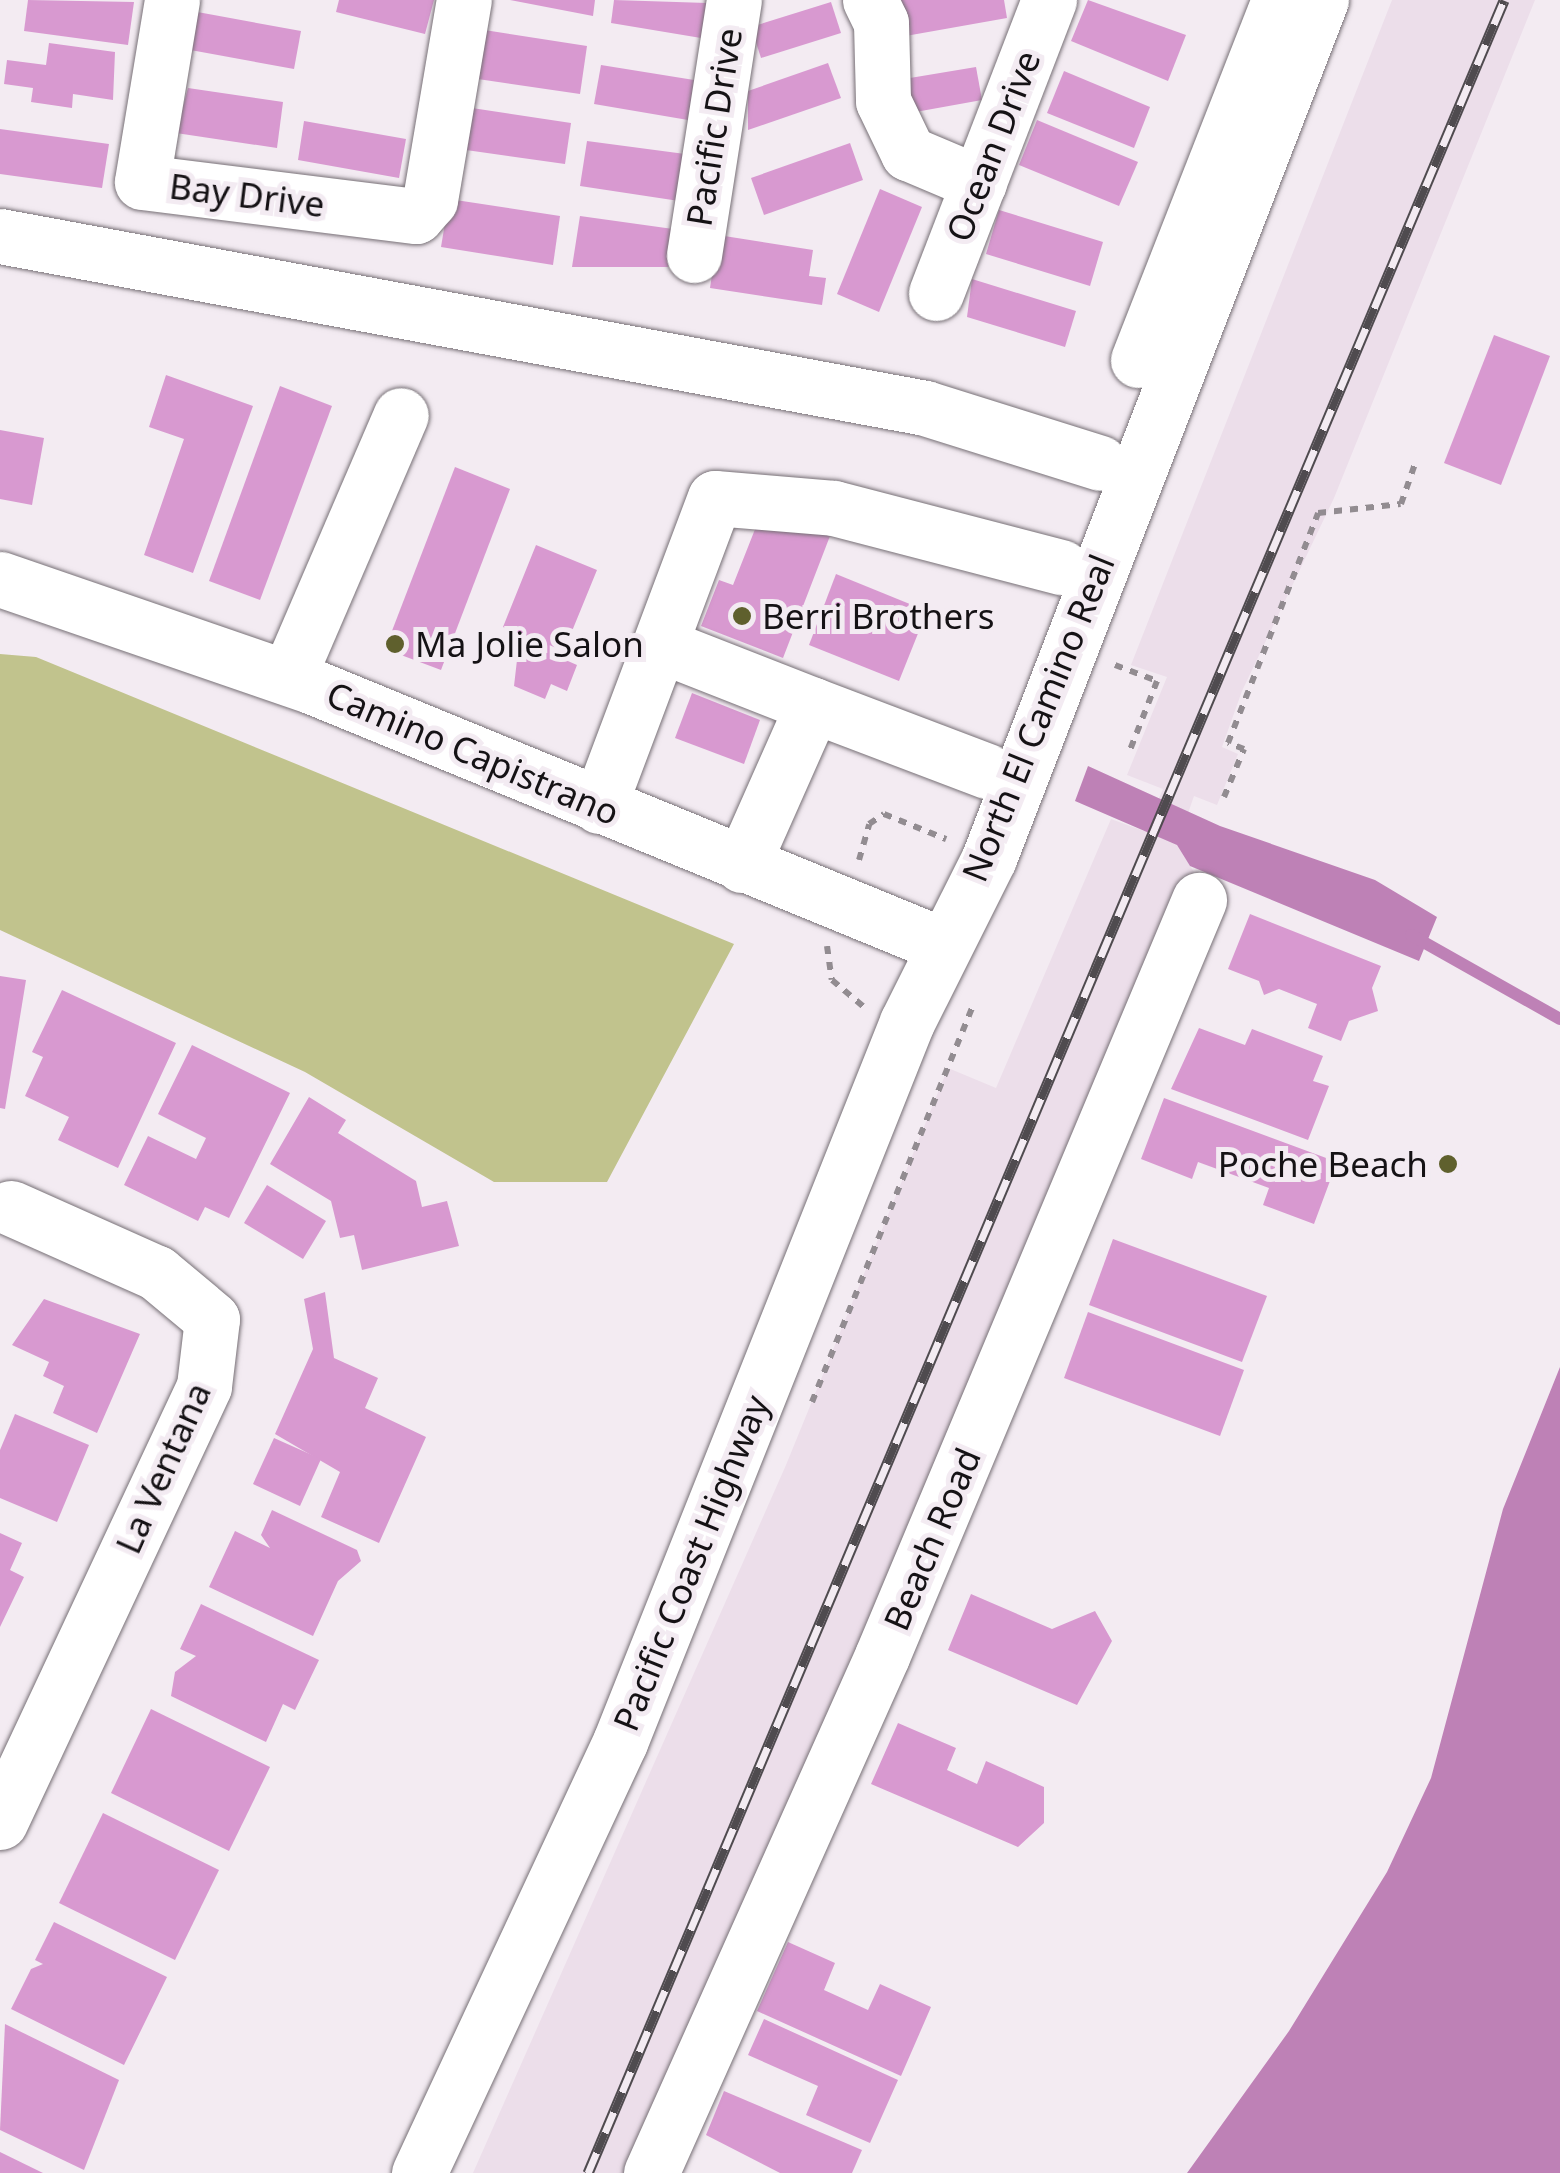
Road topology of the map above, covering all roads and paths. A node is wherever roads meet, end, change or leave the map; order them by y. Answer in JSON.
{"nodes":[{"id":1,"x":172,"y":0,"type":"edge"},
{"id":2,"x":464,"y":0,"type":"edge"},
{"id":3,"x":734,"y":0,"type":"edge"},
{"id":4,"x":870,"y":0,"type":"edge"},
{"id":5,"x":1049,"y":0,"type":"edge"},
{"id":6,"x":1279,"y":0,"type":"edge"},
{"id":7,"x":1321,"y":0,"type":"edge"},
{"id":8,"x":979,"y":183,"type":"junction"},
{"id":9,"x":0,"y":236,"type":"edge"},
{"id":10,"x":694,"y":254,"type":"dead end"},
{"id":11,"x":936,"y":293,"type":"dead end"},
{"id":12,"x":400,"y":415,"type":"dead end"},
{"id":13,"x":1416,"y":461,"type":"dead end"},
{"id":14,"x":1100,"y":463,"type":"junction"},
{"id":15,"x":1061,"y":568,"type":"junction"},
{"id":16,"x":0,"y":579,"type":"edge"},
{"id":17,"x":660,"y":645,"type":"junction"},
{"id":18,"x":1108,"y":663,"type":"dead end"},
{"id":19,"x":288,"y":677,"type":"junction"},
{"id":20,"x":813,"y":705,"type":"junction"},
{"id":21,"x":1128,"y":754,"type":"dead end"},
{"id":22,"x":987,"y":771,"type":"junction"},
{"id":23,"x":1224,"y":797,"type":"dead end"},
{"id":24,"x":598,"y":806,"type":"junction"},
{"id":25,"x":922,"y":828,"type":"dead end"},
{"id":26,"x":859,"y":862,"type":"dead end"},
{"id":27,"x":742,"y":865,"type":"junction"},
{"id":28,"x":1200,"y":900,"type":"dead end"},
{"id":29,"x":940,"y":944,"type":"junction"},
{"id":30,"x":825,"y":951,"type":"dead end"},
{"id":31,"x":863,"y":1007,"type":"dead end"},
{"id":32,"x":959,"y":1043,"type":"dead end"},
{"id":33,"x":948,"y":1068,"type":"dead end"},
{"id":34,"x":11,"y":1208,"type":"dead end"},
{"id":35,"x":0,"y":1822,"type":"edge"},
{"id":36,"x":419,"y":2173,"type":"edge"},
{"id":37,"x":651,"y":2173,"type":"edge"}],
"edges":[{"from":1,"to":2,"type":"main road","name":"Bay Drive"},
{"from":3,"to":10,"type":"main road","name":"Pacific Drive"},
{"from":4,"to":8,"type":"main road"},
{"from":5,"to":8,"type":"main road","name":"Ocean Drive"},
{"from":6,"to":14,"type":"main road","name":"North El Camino Real"},
{"from":7,"to":29,"type":"main road","name":"North El Camino Real"},
{"from":8,"to":11,"type":"main road","name":"Ocean Drive"},
{"from":9,"to":14,"type":"main road"},
{"from":12,"to":19,"type":"main road"},
{"from":13,"to":23,"type":"path"},
{"from":14,"to":15,"type":"main road","name":"North El Camino Real"},
{"from":15,"to":17,"type":"main road"},
{"from":15,"to":22,"type":"main road","name":"North El Camino Real"},
{"from":16,"to":19,"type":"main road","name":"Camino Capistrano"},
{"from":17,"to":20,"type":"main road"},
{"from":17,"to":24,"type":"main road"},
{"from":18,"to":21,"type":"path"},
{"from":19,"to":24,"type":"main road","name":"Camino Capistrano"},
{"from":20,"to":22,"type":"main road"},
{"from":20,"to":27,"type":"main road"},
{"from":22,"to":29,"type":"main road","name":"North El Camino Real"},
{"from":24,"to":27,"type":"main road","name":"Camino Capistrano"},
{"from":25,"to":26,"type":"path"},
{"from":27,"to":29,"type":"main road","name":"Camino Capistrano"},
{"from":28,"to":37,"type":"main road","name":"Beach Road"},
{"from":29,"to":36,"type":"main road","name":"Pacific Coast Highway"},
{"from":30,"to":31,"type":"path"},
{"from":32,"to":33,"type":"path"},
{"from":34,"to":35,"type":"main road","name":"La Ventana"}]}
